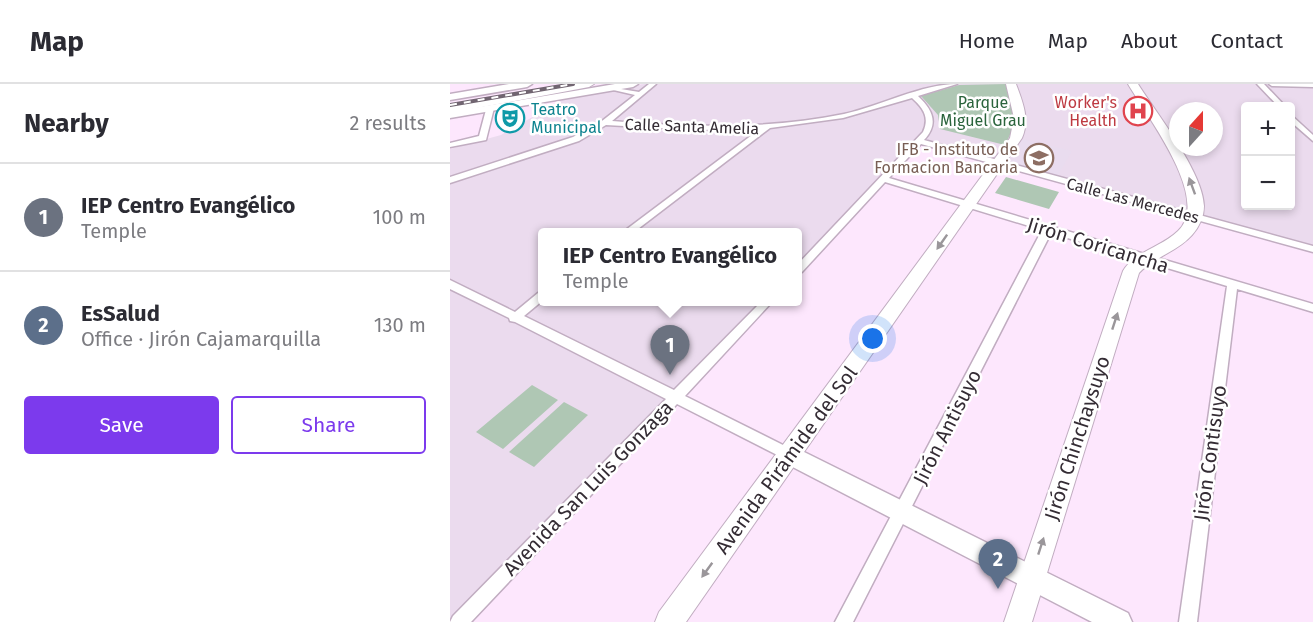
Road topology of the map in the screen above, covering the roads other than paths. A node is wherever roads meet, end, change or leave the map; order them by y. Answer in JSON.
{"nodes":[{"id":1,"x":499,"y":84,"type":"edge"},
{"id":2,"x":589,"y":84,"type":"edge"},
{"id":3,"x":633,"y":84,"type":"edge"},
{"id":4,"x":653,"y":84,"type":"edge"},
{"id":5,"x":954,"y":84,"type":"edge"},
{"id":6,"x":1011,"y":84,"type":"edge"},
{"id":7,"x":1133,"y":84,"type":"edge"},
{"id":8,"x":1260,"y":84,"type":"edge"},
{"id":9,"x":1272,"y":84,"type":"edge"},
{"id":10,"x":546,"y":85,"type":"edge"},
{"id":11,"x":1313,"y":85,"type":"edge"},
{"id":12,"x":610,"y":88,"type":"junction"},
{"id":13,"x":530,"y":93,"type":"edge"},
{"id":14,"x":464,"y":94,"type":"junction"},
{"id":15,"x":640,"y":94,"type":"junction"},
{"id":16,"x":912,"y":95,"type":"junction"},
{"id":17,"x":450,"y":97,"type":"edge"},
{"id":18,"x":450,"y":102,"type":"edge"},
{"id":19,"x":1278,"y":102,"type":"edge"},
{"id":20,"x":490,"y":108,"type":"junction"},
{"id":21,"x":450,"y":109,"type":"edge"},
{"id":22,"x":450,"y":115,"type":"edge"},
{"id":23,"x":1295,"y":121,"type":"edge"},
{"id":24,"x":605,"y":123,"type":"junction"},
{"id":25,"x":766,"y":128,"type":"junction"},
{"id":26,"x":1313,"y":139,"type":"edge"},
{"id":27,"x":918,"y":141,"type":"junction"},
{"id":28,"x":450,"y":145,"type":"edge"},
{"id":29,"x":998,"y":164,"type":"junction"},
{"id":30,"x":883,"y":179,"type":"junction"},
{"id":31,"x":450,"y":180,"type":"edge"},
{"id":32,"x":968,"y":206,"type":"junction"},
{"id":33,"x":1195,"y":216,"type":"junction"},
{"id":34,"x":633,"y":228,"type":"edge"},
{"id":35,"x":1047,"y":230,"type":"junction"},
{"id":36,"x":1313,"y":249,"type":"edge"},
{"id":37,"x":1143,"y":259,"type":"junction"},
{"id":38,"x":802,"y":266,"type":"edge"},
{"id":39,"x":450,"y":284,"type":"edge"},
{"id":40,"x":1232,"y":285,"type":"junction"},
{"id":41,"x":538,"y":300,"type":"edge"},
{"id":42,"x":763,"y":306,"type":"edge"},
{"id":43,"x":1313,"y":308,"type":"edge"},
{"id":44,"x":514,"y":318,"type":"junction"},
{"id":45,"x":676,"y":397,"type":"junction"},
{"id":46,"x":790,"y":455,"type":"junction"},
{"id":47,"x":903,"y":512,"type":"junction"},
{"id":48,"x":1031,"y":577,"type":"junction"},
{"id":49,"x":459,"y":622,"type":"edge"},
{"id":50,"x":669,"y":622,"type":"edge"},
{"id":51,"x":844,"y":622,"type":"edge"},
{"id":52,"x":1018,"y":622,"type":"edge"},
{"id":53,"x":1119,"y":622,"type":"edge"},
{"id":54,"x":1188,"y":622,"type":"edge"}],
"edges":[{"from":1,"to":14,"type":"main road"},
{"from":2,"to":13,"type":"main road"},
{"from":3,"to":12,"type":"main road"},
{"from":4,"to":15,"type":"street"},
{"from":5,"to":16,"type":"street","name":"Calle Santa Amelia"},
{"from":6,"to":29,"type":"main road","name":"Avenida Pirámide del Sol"},
{"from":33,"to":7,"type":"main road","one_way":true},
{"from":8,"to":19,"type":"street"},
{"from":9,"to":11,"type":"street"},
{"from":10,"to":13,"type":"main road"},
{"from":10,"to":18,"type":"main road"},
{"from":12,"to":13,"type":"main road"},
{"from":12,"to":15,"type":"street"},
{"from":13,"to":14,"type":"main road"},
{"from":13,"to":20,"type":"main road"},
{"from":13,"to":21,"type":"main road"},
{"from":14,"to":17,"type":"main road"},
{"from":15,"to":24,"type":"street"},
{"from":16,"to":25,"type":"street","name":"Calle Santa Amelia"},
{"from":16,"to":27,"type":"street"},
{"from":20,"to":22,"type":"main road"},
{"from":20,"to":28,"type":"street"},
{"from":23,"to":26,"type":"street"},
{"from":24,"to":25,"type":"street","name":"Calle Santa Amelia"},
{"from":24,"to":31,"type":"street"},
{"from":25,"to":34,"type":"street"},
{"from":27,"to":29,"type":"street","name":"Calle Las Mercedes"},
{"from":27,"to":30,"type":"street"},
{"from":29,"to":32,"type":"main road","name":"Avenida Pirámide del Sol"},
{"from":29,"to":33,"type":"street","name":"Calle Las Mercedes"},
{"from":30,"to":32,"type":"street","name":"Jirón Coricancha"},
{"from":30,"to":38,"type":"street"},
{"from":32,"to":35,"type":"street","name":"Jirón Coricancha"},
{"from":32,"to":46,"type":"main road","name":"Avenida Pirámide del Sol","one_way":true},
{"from":33,"to":36,"type":"street","name":"Calle Las Mercedes"},
{"from":33,"to":37,"type":"main road"},
{"from":35,"to":37,"type":"street","name":"Jirón Coricancha"},
{"from":35,"to":47,"type":"street","name":"Jirón Antisuyo"},
{"from":37,"to":40,"type":"street","name":"Jirón Coricancha"},
{"from":48,"to":37,"type":"main road","name":"Jirón Chinchaysuyo","one_way":true},
{"from":39,"to":44,"type":"street"},
{"from":40,"to":43,"type":"street","name":"Jirón Coricancha"},
{"from":40,"to":54,"type":"street","name":"Jirón Contisuyo"},
{"from":41,"to":44,"type":"street"},
{"from":42,"to":45,"type":"street","name":"Avenida San Luis Gonzaga"},
{"from":44,"to":45,"type":"street"},
{"from":45,"to":46,"type":"street"},
{"from":45,"to":49,"type":"street","name":"Avenida San Luis Gonzaga"},
{"from":46,"to":47,"type":"main road"},
{"from":46,"to":50,"type":"main road","name":"Avenida Pirámide del Sol","one_way":true},
{"from":47,"to":48,"type":"main road"},
{"from":47,"to":51,"type":"street","name":"Jirón Antisuyo"},
{"from":48,"to":52,"type":"main road","name":"Jirón Chinchaysuyo"},
{"from":48,"to":53,"type":"main road"}]}
